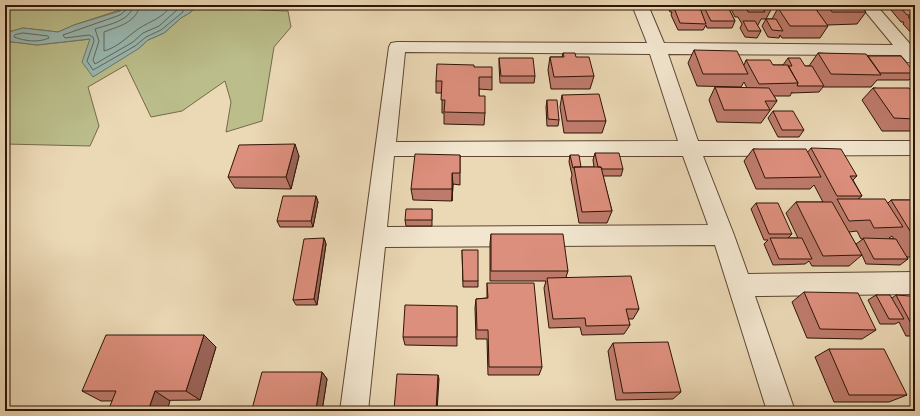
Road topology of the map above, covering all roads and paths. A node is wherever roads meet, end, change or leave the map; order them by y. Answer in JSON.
{"nodes":[{"id":1,"x":640,"y":5,"type":"edge"},
{"id":2,"x":868,"y":5,"type":"edge"},
{"id":3,"x":657,"y":48,"type":"junction"},
{"id":4,"x":912,"y":54,"type":"edge"},
{"id":5,"x":690,"y":148,"type":"junction"},
{"id":6,"x":915,"y":148,"type":"edge"},
{"id":7,"x":386,"y":149,"type":"junction"},
{"id":8,"x":723,"y":235,"type":"junction"},
{"id":9,"x":375,"y":237,"type":"junction"},
{"id":10,"x":915,"y":283,"type":"edge"},
{"id":11,"x":739,"y":285,"type":"junction"},
{"id":12,"x":354,"y":411,"type":"edge"},
{"id":13,"x":781,"y":411,"type":"edge"}],
"edges":[{"from":1,"to":3,"type":"street"},
{"from":2,"to":4,"type":"street"},
{"from":3,"to":4,"type":"street"},
{"from":3,"to":5,"type":"street"},
{"from":3,"to":7,"type":"street"},
{"from":5,"to":6,"type":"street"},
{"from":5,"to":7,"type":"street"},
{"from":5,"to":8,"type":"street"},
{"from":7,"to":9,"type":"street"},
{"from":8,"to":9,"type":"street"},
{"from":8,"to":11,"type":"street"},
{"from":9,"to":12,"type":"street"},
{"from":10,"to":11,"type":"street"},
{"from":11,"to":13,"type":"street"}]}
